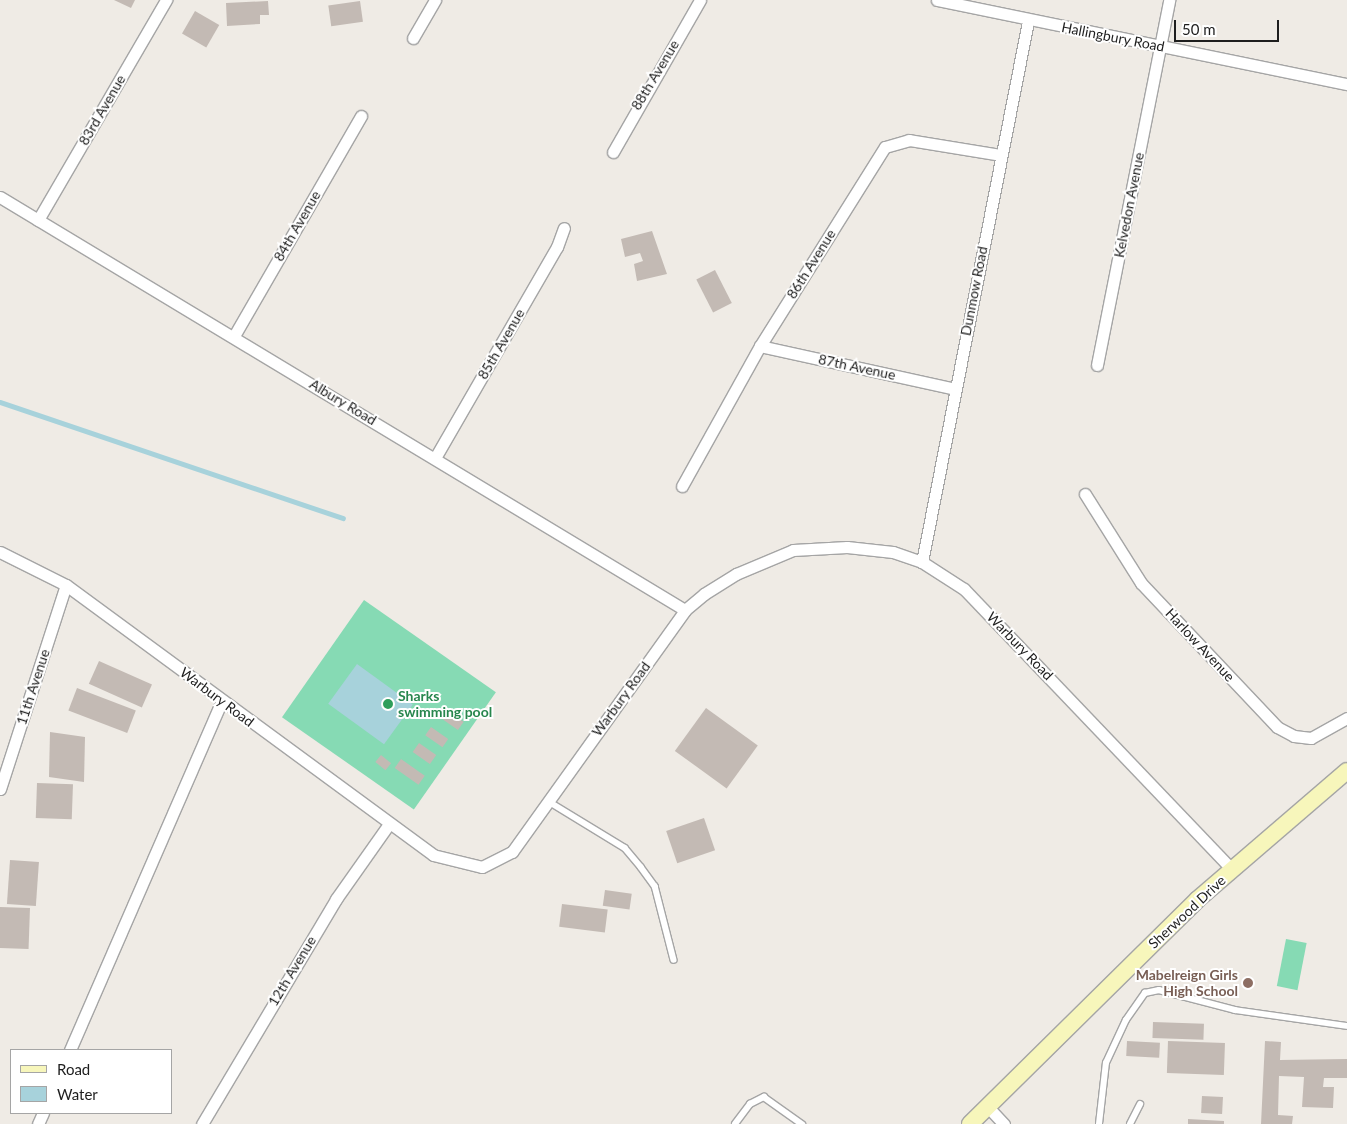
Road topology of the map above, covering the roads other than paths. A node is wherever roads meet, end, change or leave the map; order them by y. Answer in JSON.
{"nodes":[{"id":1,"x":166,"y":0,"type":"edge"},
{"id":2,"x":435,"y":0,"type":"edge"},
{"id":3,"x":700,"y":0,"type":"edge"},
{"id":4,"x":937,"y":0,"type":"edge"},
{"id":5,"x":1169,"y":0,"type":"edge"},
{"id":6,"x":1028,"y":21,"type":"junction"},
{"id":7,"x":413,"y":38,"type":"dead end"},
{"id":8,"x":1161,"y":46,"type":"junction"},
{"id":9,"x":1347,"y":84,"type":"edge"},
{"id":10,"x":361,"y":116,"type":"dead end"},
{"id":11,"x":614,"y":152,"type":"dead end"},
{"id":12,"x":1001,"y":155,"type":"junction"},
{"id":13,"x":0,"y":197,"type":"edge"},
{"id":14,"x":38,"y":220,"type":"junction"},
{"id":15,"x":564,"y":228,"type":"dead end"},
{"id":16,"x":234,"y":336,"type":"junction"},
{"id":17,"x":760,"y":346,"type":"junction"},
{"id":18,"x":1097,"y":365,"type":"dead end"},
{"id":19,"x":955,"y":389,"type":"junction"},
{"id":20,"x":434,"y":458,"type":"junction"},
{"id":21,"x":682,"y":486,"type":"dead end"},
{"id":22,"x":1084,"y":494,"type":"dead end"},
{"id":23,"x":0,"y":552,"type":"edge"},
{"id":24,"x":922,"y":562,"type":"junction"},
{"id":25,"x":66,"y":585,"type":"junction"},
{"id":26,"x":685,"y":610,"type":"junction"},
{"id":27,"x":222,"y":700,"type":"junction"},
{"id":28,"x":1347,"y":718,"type":"edge"},
{"id":29,"x":1347,"y":771,"type":"edge"},
{"id":30,"x":0,"y":790,"type":"edge"},
{"id":31,"x":548,"y":801,"type":"junction"},
{"id":32,"x":389,"y":824,"type":"junction"},
{"id":33,"x":1232,"y":869,"type":"junction"},
{"id":34,"x":674,"y":960,"type":"dead end"},
{"id":35,"x":1347,"y":1026,"type":"edge"},
{"id":36,"x":70,"y":1049,"type":"edge"},
{"id":37,"x":1140,"y":1104,"type":"dead end"},
{"id":38,"x":987,"y":1106,"type":"junction"},
{"id":39,"x":202,"y":1124,"type":"edge"},
{"id":40,"x":735,"y":1124,"type":"edge"},
{"id":41,"x":802,"y":1124,"type":"edge"},
{"id":42,"x":970,"y":1124,"type":"edge"},
{"id":43,"x":1004,"y":1124,"type":"edge"},
{"id":44,"x":1099,"y":1124,"type":"edge"},
{"id":45,"x":1130,"y":1124,"type":"edge"}],
"edges":[{"from":1,"to":14,"type":"street","name":"83rd Avenue"},
{"from":2,"to":7,"type":"street"},
{"from":3,"to":11,"type":"street","name":"88th Avenue"},
{"from":4,"to":6,"type":"street","name":"Hallingbury Road"},
{"from":5,"to":8,"type":"street","name":"Kelvedon Avenue"},
{"from":6,"to":8,"type":"street","name":"Hallingbury Road"},
{"from":6,"to":12,"type":"street","name":"Dunmow Road"},
{"from":8,"to":9,"type":"street","name":"Hallingbury Road"},
{"from":8,"to":18,"type":"street","name":"Kelvedon Avenue"},
{"from":10,"to":16,"type":"street","name":"84th Avenue"},
{"from":12,"to":17,"type":"street","name":"86th Avenue"},
{"from":12,"to":19,"type":"street","name":"Dunmow Road"},
{"from":13,"to":14,"type":"street","name":"Albury Road"},
{"from":14,"to":16,"type":"street","name":"Albury Road"},
{"from":15,"to":20,"type":"street","name":"85th Avenue"},
{"from":16,"to":20,"type":"street","name":"Albury Road"},
{"from":17,"to":19,"type":"street","name":"87th Avenue"},
{"from":17,"to":21,"type":"street","name":"86th Avenue"},
{"from":19,"to":24,"type":"street","name":"Dunmow Road"},
{"from":20,"to":26,"type":"street","name":"Albury Road"},
{"from":22,"to":28,"type":"street","name":"Harlow Avenue"},
{"from":23,"to":25,"type":"street","name":"Warbury Road"},
{"from":24,"to":26,"type":"street","name":"Warbury Road"},
{"from":24,"to":33,"type":"street","name":"Warbury Road"},
{"from":25,"to":27,"type":"street","name":"Warbury Road"},
{"from":25,"to":30,"type":"street","name":"11th Avenue"},
{"from":26,"to":31,"type":"street","name":"Warbury Road"},
{"from":27,"to":32,"type":"street","name":"Warbury Road"},
{"from":27,"to":36,"type":"street"},
{"from":29,"to":33,"type":"street","name":"Sherwood Drive"},
{"from":31,"to":32,"type":"street","name":"Warbury Road"},
{"from":31,"to":34,"type":"lane"},
{"from":32,"to":39,"type":"street","name":"12th Avenue"},
{"from":33,"to":38,"type":"street","name":"Sherwood Drive"},
{"from":35,"to":44,"type":"lane"},
{"from":37,"to":45,"type":"lane"},
{"from":38,"to":42,"type":"street","name":"Sherwood Drive"},
{"from":38,"to":43,"type":"street"},
{"from":40,"to":41,"type":"lane"}]}
